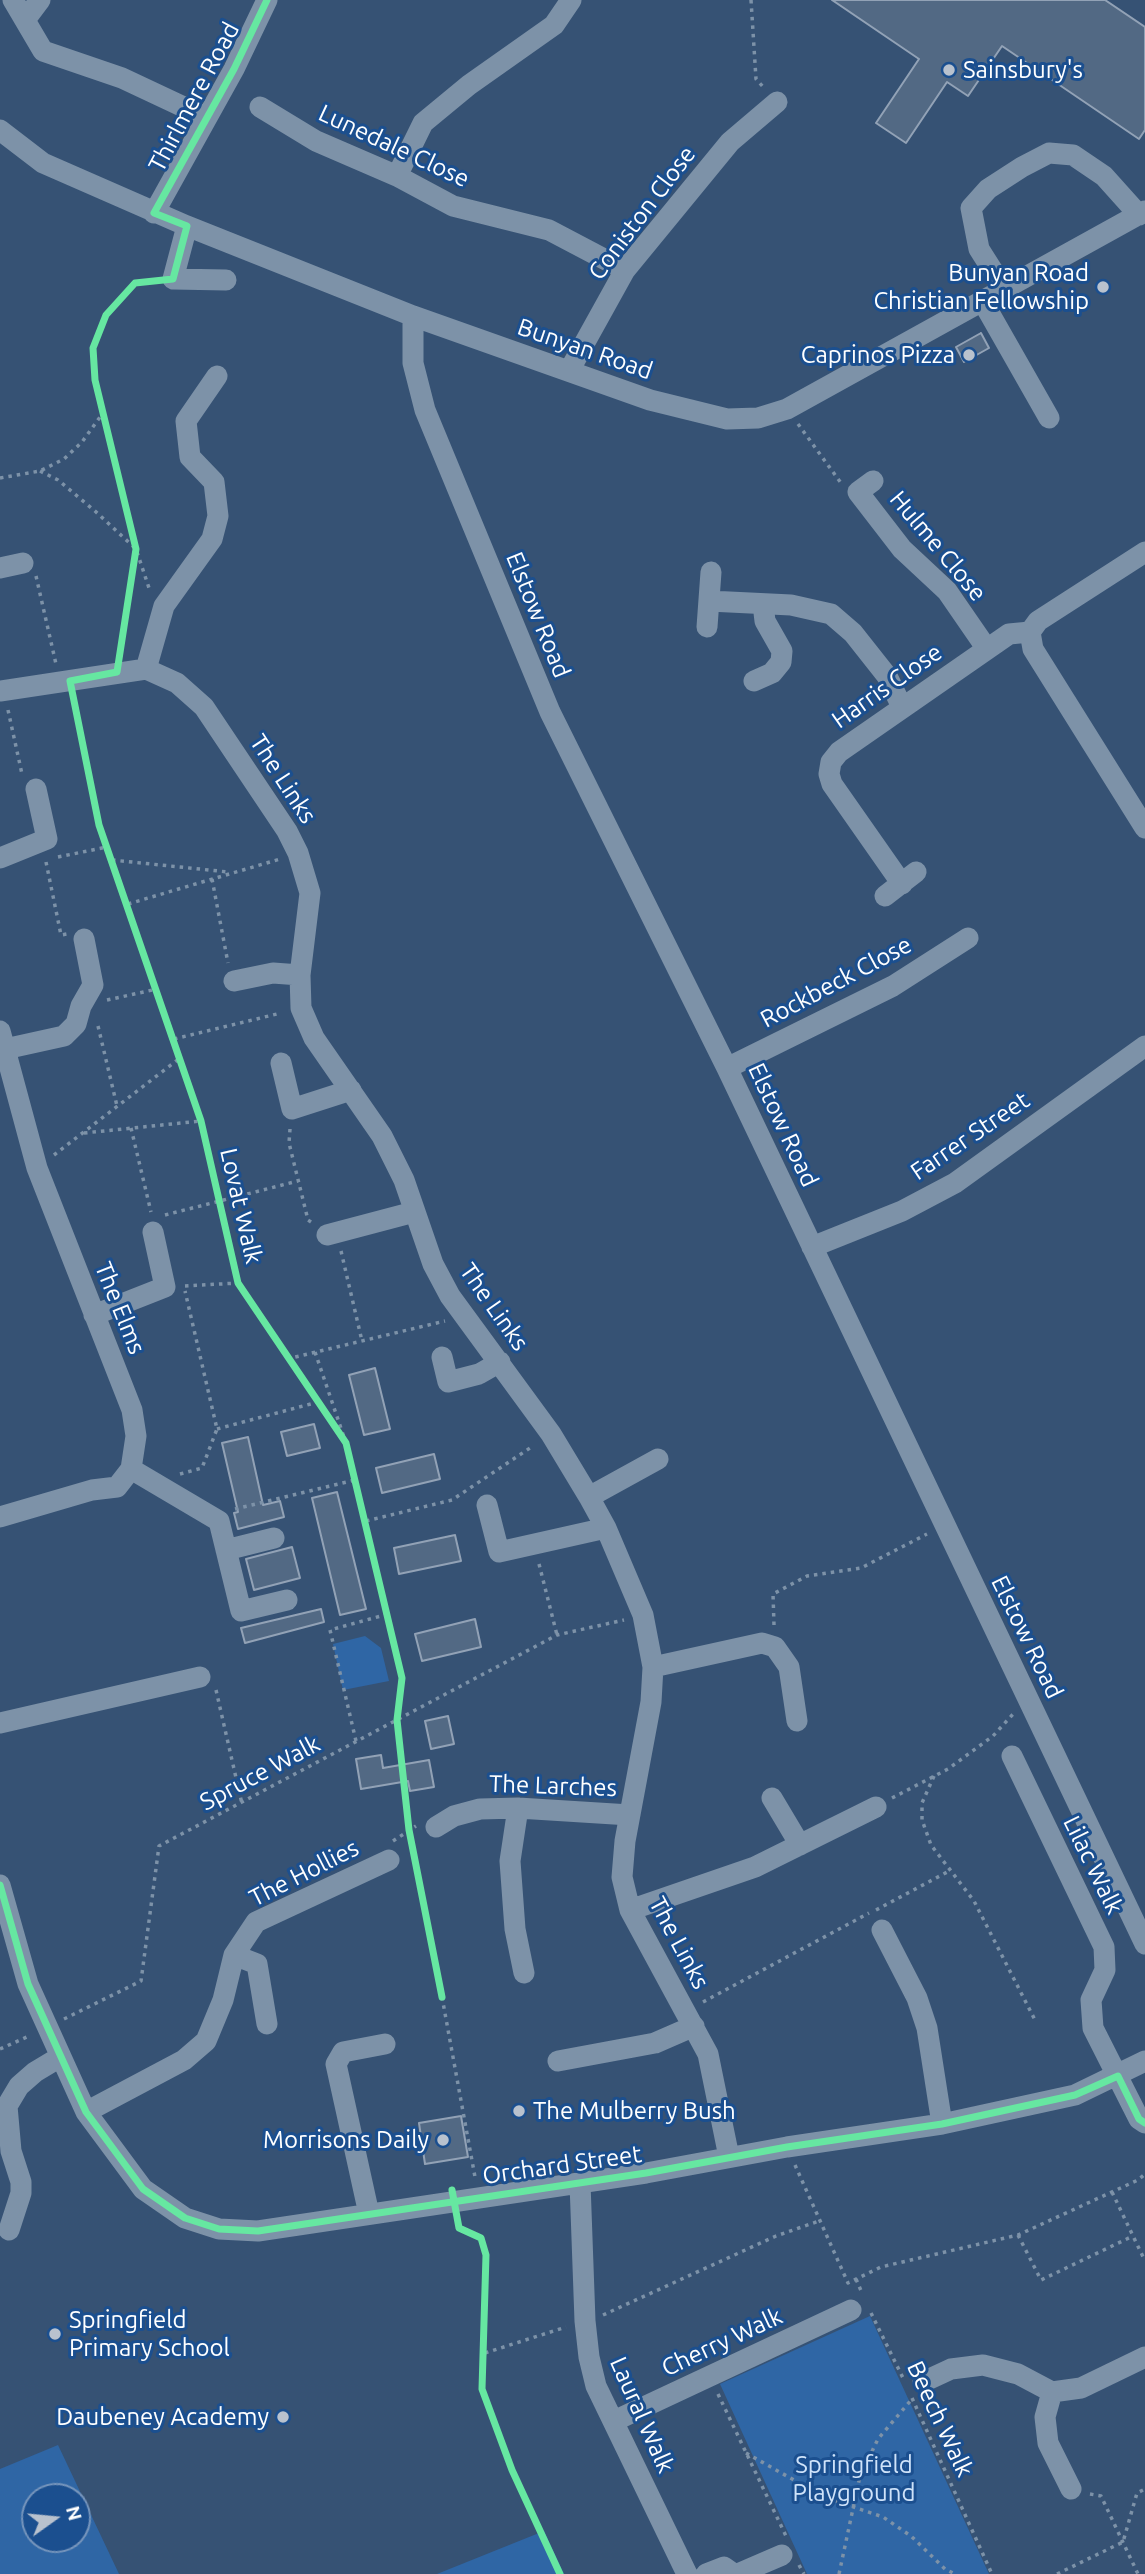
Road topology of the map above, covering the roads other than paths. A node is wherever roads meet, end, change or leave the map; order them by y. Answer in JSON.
{"nodes":[{"id":1,"x":13,"y":0,"type":"edge"},
{"id":2,"x":40,"y":0,"type":"edge"},
{"id":3,"x":267,"y":0,"type":"edge"},
{"id":4,"x":571,"y":0,"type":"edge"},
{"id":5,"x":25,"y":20,"type":"junction"},
{"id":6,"x":778,"y":102,"type":"road end"},
{"id":7,"x":260,"y":107,"type":"dead end"},
{"id":8,"x":205,"y":117,"type":"junction"},
{"id":9,"x":0,"y":130,"type":"edge"},
{"id":10,"x":397,"y":176,"type":"junction"},
{"id":11,"x":154,"y":213,"type":"junction"},
{"id":12,"x":1142,"y":213,"type":"edge"},
{"id":13,"x":187,"y":226,"type":"junction"},
{"id":14,"x":625,"y":270,"type":"junction"},
{"id":15,"x":226,"y":280,"type":"dead end"},
{"id":16,"x":1004,"y":290,"type":"junction"},
{"id":17,"x":983,"y":302,"type":"junction"},
{"id":18,"x":413,"y":316,"type":"junction"},
{"id":19,"x":569,"y":371,"type":"junction"},
{"id":20,"x":217,"y":376,"type":"dead end"},
{"id":21,"x":1049,"y":418,"type":"dead end"},
{"id":22,"x":866,"y":486,"type":"road end"},
{"id":23,"x":1145,"y":552,"type":"edge"},
{"id":24,"x":23,"y":563,"type":"road end"},
{"id":25,"x":0,"y":568,"type":"edge"},
{"id":26,"x":711,"y":572,"type":"dead end"},
{"id":27,"x":709,"y":601,"type":"junction"},
{"id":28,"x":763,"y":604,"type":"junction"},
{"id":29,"x":707,"y":627,"type":"dead end"},
{"id":30,"x":1030,"y":632,"type":"junction"},
{"id":31,"x":987,"y":649,"type":"junction"},
{"id":32,"x":146,"y":669,"type":"junction"},
{"id":33,"x":754,"y":681,"type":"dead end"},
{"id":34,"x":2,"y":691,"type":"edge"},
{"id":35,"x":902,"y":707,"type":"junction"},
{"id":36,"x":36,"y":789,"type":"road end"},
{"id":37,"x":1145,"y":828,"type":"edge"},
{"id":38,"x":0,"y":858,"type":"edge"},
{"id":39,"x":901,"y":884,"type":"dead end"},
{"id":40,"x":968,"y":938,"type":"dead end"},
{"id":41,"x":84,"y":939,"type":"road end"},
{"id":42,"x":300,"y":975,"type":"junction"},
{"id":43,"x":234,"y":981,"type":"road end"},
{"id":44,"x":2,"y":1040,"type":"edge"},
{"id":45,"x":1145,"y":1046,"type":"edge"},
{"id":46,"x":281,"y":1063,"type":"dead end"},
{"id":47,"x":727,"y":1068,"type":"junction"},
{"id":48,"x":351,"y":1090,"type":"junction"},
{"id":49,"x":414,"y":1212,"type":"junction"},
{"id":50,"x":153,"y":1232,"type":"dead end"},
{"id":51,"x":331,"y":1233,"type":"road end"},
{"id":52,"x":812,"y":1247,"type":"junction"},
{"id":53,"x":94,"y":1315,"type":"junction"},
{"id":54,"x":442,"y":1357,"type":"dead end"},
{"id":55,"x":500,"y":1362,"type":"junction"},
{"id":56,"x":658,"y":1459,"type":"dead end"},
{"id":57,"x":131,"y":1469,"type":"junction"},
{"id":58,"x":589,"y":1497,"type":"junction"},
{"id":59,"x":487,"y":1505,"type":"dead end"},
{"id":60,"x":0,"y":1517,"type":"edge"},
{"id":61,"x":606,"y":1528,"type":"junction"},
{"id":62,"x":274,"y":1538,"type":"dead end"},
{"id":63,"x":226,"y":1550,"type":"junction"},
{"id":64,"x":287,"y":1600,"type":"dead end"},
{"id":65,"x":653,"y":1667,"type":"junction"},
{"id":66,"x":200,"y":1677,"type":"road end"},
{"id":67,"x":797,"y":1721,"type":"dead end"},
{"id":68,"x":0,"y":1723,"type":"edge"},
{"id":69,"x":1012,"y":1756,"type":"dead end"},
{"id":70,"x":772,"y":1798,"type":"dead end"},
{"id":71,"x":883,"y":1803,"type":"road end"},
{"id":72,"x":518,"y":1808,"type":"junction"},
{"id":73,"x":630,"y":1815,"type":"junction"},
{"id":74,"x":436,"y":1826,"type":"road end"},
{"id":75,"x":800,"y":1845,"type":"junction"},
{"id":76,"x":388,"y":1860,"type":"road end"},
{"id":77,"x":0,"y":1885,"type":"edge"},
{"id":78,"x":1135,"y":1899,"type":"edge"},
{"id":79,"x":630,"y":1910,"type":"junction"},
{"id":80,"x":882,"y":1930,"type":"dead end"},
{"id":81,"x":1145,"y":1944,"type":"edge"},
{"id":82,"x":234,"y":1955,"type":"junction"},
{"id":83,"x":525,"y":1973,"type":"dead end"},
{"id":84,"x":690,"y":2018,"type":"junction"},
{"id":85,"x":267,"y":2024,"type":"dead end"},
{"id":86,"x":385,"y":2044,"type":"dead end"},
{"id":87,"x":60,"y":2057,"type":"junction"},
{"id":88,"x":558,"y":2061,"type":"dead end"},
{"id":89,"x":1145,"y":2061,"type":"edge"},
{"id":90,"x":1118,"y":2076,"type":"junction"},
{"id":91,"x":86,"y":2112,"type":"junction"},
{"id":92,"x":1145,"y":2123,"type":"edge"},
{"id":93,"x":942,"y":2124,"type":"junction"},
{"id":94,"x":729,"y":2157,"type":"junction"},
{"id":95,"x":580,"y":2183,"type":"junction"},
{"id":96,"x":369,"y":2214,"type":"junction"},
{"id":97,"x":9,"y":2231,"type":"dead end"},
{"id":98,"x":851,"y":2310,"type":"dead end"},
{"id":99,"x":1145,"y":2357,"type":"edge"},
{"id":100,"x":918,"y":2390,"type":"road end"},
{"id":101,"x":1052,"y":2392,"type":"junction"},
{"id":102,"x":614,"y":2421,"type":"junction"},
{"id":103,"x":1071,"y":2490,"type":"road end"},
{"id":104,"x":789,"y":2551,"type":"road end"},
{"id":105,"x":687,"y":2574,"type":"edge"},
{"id":106,"x":706,"y":2574,"type":"edge"},
{"id":107,"x":736,"y":2574,"type":"edge"}],
"edges":[{"from":1,"to":5,"type":"street"},
{"from":2,"to":5,"type":"street"},
{"from":3,"to":8,"type":"street","name":"Thirlmere Road"},
{"from":4,"to":10,"type":"street"},
{"from":5,"to":8,"type":"street"},
{"from":6,"to":14,"type":"street","name":"Coniston Close"},
{"from":7,"to":10,"type":"street","name":"Lunedale Close"},
{"from":8,"to":11,"type":"street","name":"Thirlmere Road"},
{"from":9,"to":11,"type":"street","name":"Bunyan Road"},
{"from":10,"to":14,"type":"street","name":"Lunedale Close"},
{"from":11,"to":13,"type":"street","name":"Bunyan Road"},
{"from":12,"to":16,"type":"street","name":"Bunyan Road"},
{"from":12,"to":16,"type":"street"},
{"from":13,"to":15,"type":"street"},
{"from":13,"to":18,"type":"street","name":"Bunyan Road"},
{"from":14,"to":19,"type":"street","name":"Coniston Close"},
{"from":16,"to":17,"type":"street","name":"Bunyan Road"},
{"from":17,"to":19,"type":"street","name":"Bunyan Road"},
{"from":17,"to":21,"type":"street"},
{"from":18,"to":19,"type":"street","name":"Bunyan Road"},
{"from":18,"to":47,"type":"street","name":"Elstow Road"},
{"from":20,"to":32,"type":"street"},
{"from":22,"to":31,"type":"street","name":"Hulme Close"},
{"from":23,"to":30,"type":"street"},
{"from":24,"to":25,"type":"street"},
{"from":26,"to":27,"type":"street"},
{"from":27,"to":28,"type":"street"},
{"from":27,"to":29,"type":"street"},
{"from":28,"to":33,"type":"street"},
{"from":28,"to":35,"type":"street"},
{"from":30,"to":31,"type":"street","name":"Harris Close"},
{"from":30,"to":37,"type":"street"},
{"from":31,"to":35,"type":"street","name":"Harris Close"},
{"from":32,"to":34,"type":"street"},
{"from":32,"to":42,"type":"street","name":"The Links"},
{"from":35,"to":39,"type":"street","name":"Harris Close"},
{"from":36,"to":38,"type":"street"},
{"from":40,"to":47,"type":"street","name":"Rockbeck Close"},
{"from":41,"to":44,"type":"street"},
{"from":42,"to":43,"type":"street"},
{"from":42,"to":48,"type":"street","name":"The Links"},
{"from":44,"to":53,"type":"street","name":"The Elms"},
{"from":45,"to":52,"type":"street","name":"Farrer Street"},
{"from":46,"to":48,"type":"street"},
{"from":47,"to":52,"type":"street","name":"Elstow Road"},
{"from":48,"to":49,"type":"street","name":"The Links"},
{"from":49,"to":51,"type":"street"},
{"from":49,"to":55,"type":"street","name":"The Links"},
{"from":50,"to":53,"type":"street"},
{"from":52,"to":78,"type":"street","name":"Elstow Road"},
{"from":53,"to":57,"type":"street","name":"The Elms"},
{"from":54,"to":55,"type":"street"},
{"from":55,"to":58,"type":"street","name":"The Links"},
{"from":56,"to":58,"type":"street"},
{"from":57,"to":60,"type":"street"},
{"from":57,"to":63,"type":"street"},
{"from":58,"to":61,"type":"street","name":"The Links"},
{"from":59,"to":61,"type":"street"},
{"from":61,"to":65,"type":"street","name":"The Links"},
{"from":62,"to":63,"type":"street"},
{"from":63,"to":64,"type":"street"},
{"from":65,"to":67,"type":"street"},
{"from":65,"to":73,"type":"street","name":"The Links"},
{"from":66,"to":68,"type":"street"},
{"from":69,"to":90,"type":"street","name":"Lilac Walk"},
{"from":70,"to":75,"type":"street"},
{"from":71,"to":75,"type":"street"},
{"from":72,"to":73,"type":"street","name":"The Larches"},
{"from":72,"to":74,"type":"street","name":"The Larches"},
{"from":72,"to":83,"type":"street"},
{"from":73,"to":79,"type":"street","name":"The Links"},
{"from":75,"to":79,"type":"street"},
{"from":76,"to":82,"type":"street","name":"The Hollies"},
{"from":77,"to":87,"type":"street","name":"Orchard Street"},
{"from":78,"to":81,"type":"street","name":"Elstow Road"},
{"from":79,"to":84,"type":"street","name":"The Links"},
{"from":80,"to":93,"type":"street"},
{"from":82,"to":85,"type":"street"},
{"from":82,"to":91,"type":"street","name":"The Hollies"},
{"from":84,"to":88,"type":"street"},
{"from":84,"to":94,"type":"street","name":"The Links"},
{"from":86,"to":96,"type":"street"},
{"from":87,"to":91,"type":"street","name":"Orchard Street"},
{"from":87,"to":97,"type":"street"},
{"from":89,"to":90,"type":"street","name":"Orchard Street"},
{"from":90,"to":92,"type":"street"},
{"from":90,"to":93,"type":"street","name":"Orchard Street"},
{"from":91,"to":96,"type":"street","name":"Orchard Street"},
{"from":93,"to":94,"type":"street","name":"Orchard Street"},
{"from":94,"to":95,"type":"street","name":"Orchard Street"},
{"from":95,"to":96,"type":"street","name":"Orchard Street"},
{"from":95,"to":102,"type":"street","name":"Laural Walk"},
{"from":98,"to":102,"type":"street","name":"Cherry Walk"},
{"from":99,"to":101,"type":"street"},
{"from":100,"to":101,"type":"street"},
{"from":101,"to":103,"type":"street"},
{"from":102,"to":105,"type":"street","name":"Laural Walk"},
{"from":104,"to":107,"type":"street"},
{"from":106,"to":107,"type":"street"}]}
